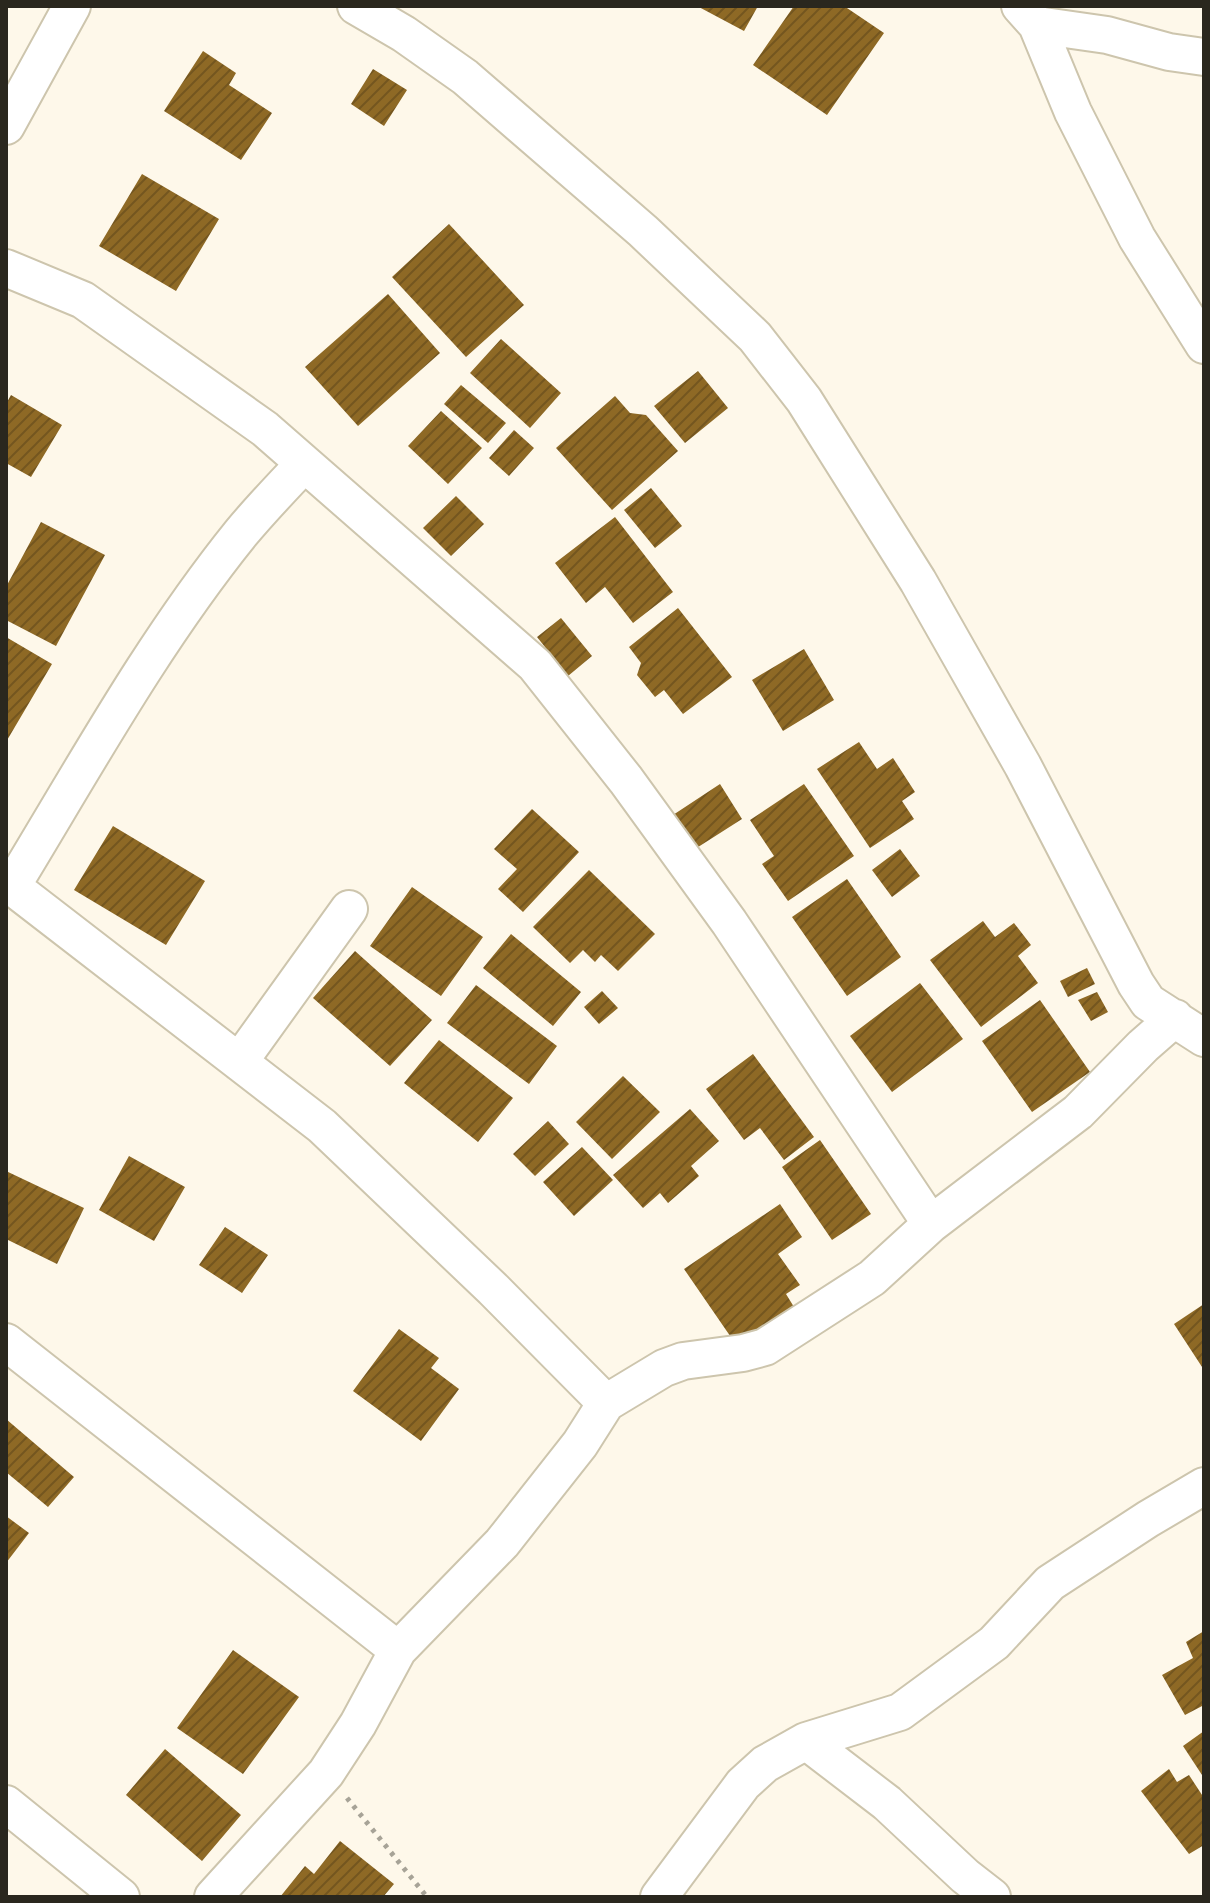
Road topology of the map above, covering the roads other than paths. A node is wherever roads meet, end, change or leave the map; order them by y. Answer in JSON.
{"nodes":[{"id":1,"x":72,"y":6,"type":"edge"},
{"id":2,"x":356,"y":6,"type":"edge"},
{"id":3,"x":1028,"y":15,"type":"edge"},
{"id":4,"x":411,"y":20,"type":"edge"},
{"id":5,"x":1204,"y":57,"type":"edge"},
{"id":6,"x":6,"y":126,"type":"edge"},
{"id":7,"x":6,"y":268,"type":"edge"},
{"id":8,"x":1204,"y":345,"type":"edge"},
{"id":9,"x":303,"y":465,"type":"junction"},
{"id":10,"x":9,"y":884,"type":"edge"},
{"id":11,"x":349,"y":909,"type":"dead end"},
{"id":12,"x":1189,"y":1028,"type":"edge"},
{"id":13,"x":239,"y":1062,"type":"junction"},
{"id":14,"x":931,"y":1224,"type":"junction"},
{"id":15,"x":6,"y":1342,"type":"edge"},
{"id":16,"x":606,"y":1403,"type":"junction"},
{"id":17,"x":1204,"y":1486,"type":"edge"},
{"id":18,"x":398,"y":1650,"type":"junction"},
{"id":19,"x":806,"y":1741,"type":"junction"},
{"id":20,"x":6,"y":1804,"type":"edge"},
{"id":21,"x":121,"y":1897,"type":"edge"},
{"id":22,"x":213,"y":1897,"type":"edge"},
{"id":23,"x":659,"y":1897,"type":"edge"},
{"id":24,"x":992,"y":1897,"type":"edge"}],
"edges":[{"from":1,"to":6,"type":"street"},
{"from":2,"to":4,"type":"street"},
{"from":3,"to":5,"type":"street"},
{"from":3,"to":8,"type":"street"},
{"from":4,"to":12,"type":"street"},
{"from":7,"to":9,"type":"street"},
{"from":9,"to":10,"type":"street"},
{"from":9,"to":14,"type":"street"},
{"from":10,"to":13,"type":"street"},
{"from":11,"to":13,"type":"street"},
{"from":12,"to":14,"type":"street"},
{"from":13,"to":16,"type":"street"},
{"from":14,"to":16,"type":"street"},
{"from":15,"to":18,"type":"street"},
{"from":16,"to":18,"type":"street"},
{"from":17,"to":19,"type":"street"},
{"from":18,"to":22,"type":"street"},
{"from":19,"to":23,"type":"street"},
{"from":19,"to":24,"type":"street"},
{"from":20,"to":21,"type":"street"}]}
